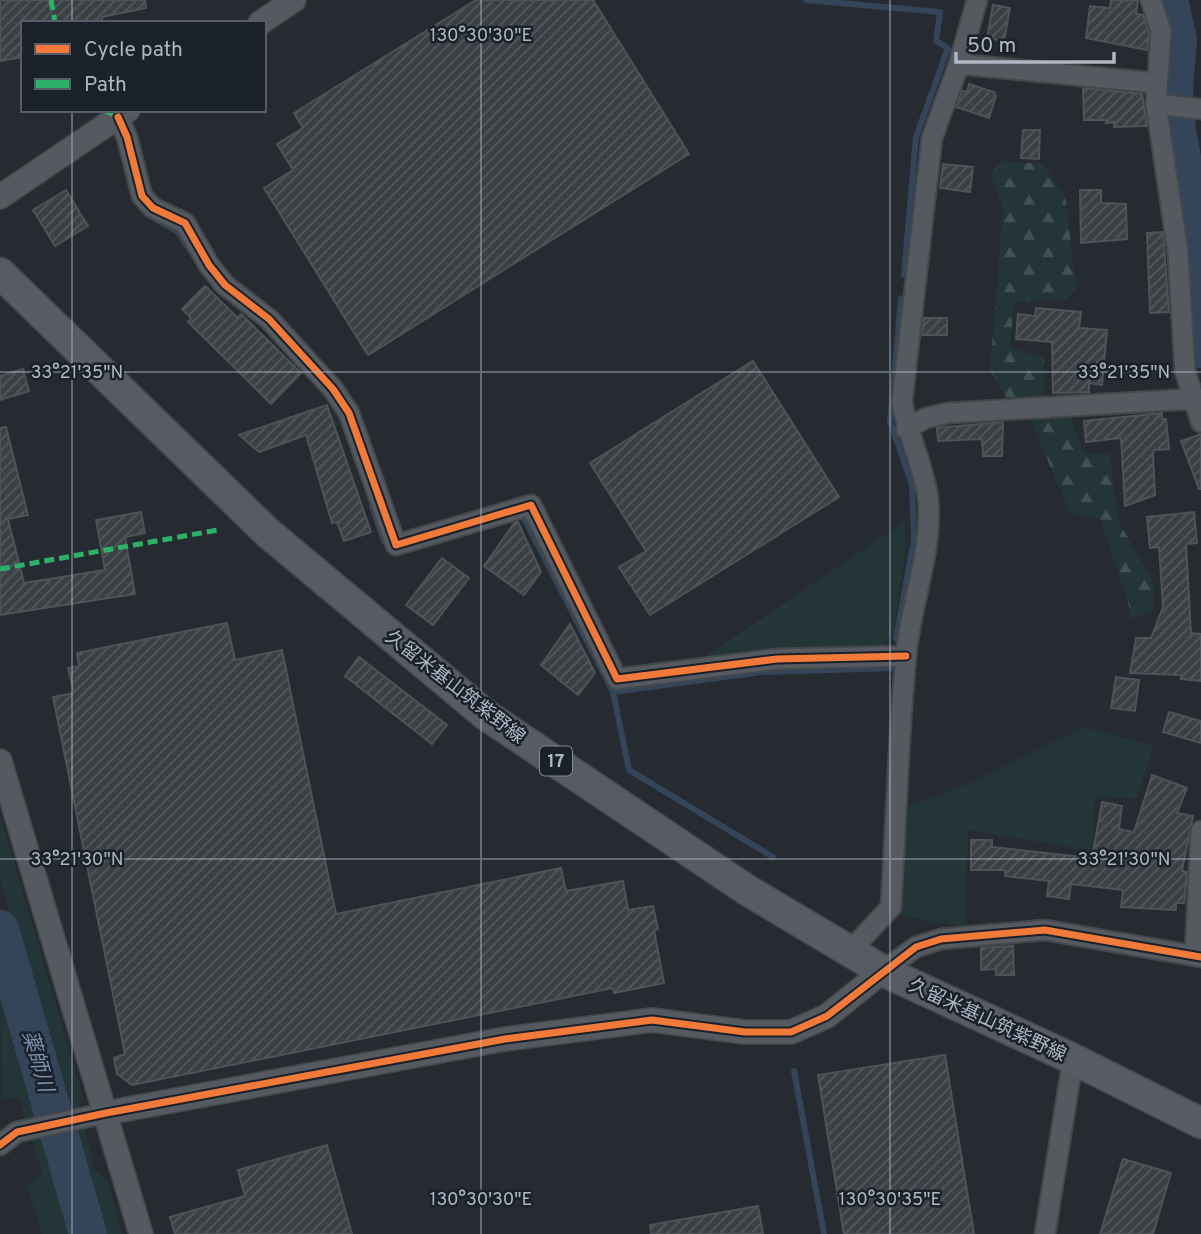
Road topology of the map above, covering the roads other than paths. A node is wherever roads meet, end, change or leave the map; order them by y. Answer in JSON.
{"nodes":[{"id":1,"x":294,"y":0,"type":"edge"},
{"id":2,"x":977,"y":0,"type":"edge"},
{"id":3,"x":1151,"y":0,"type":"edge"},
{"id":4,"x":263,"y":21,"type":"edge"},
{"id":5,"x":959,"y":64,"type":"junction"},
{"id":6,"x":1156,"y":83,"type":"junction"},
{"id":7,"x":1156,"y":104,"type":"junction"},
{"id":8,"x":1196,"y":108,"type":"edge"},
{"id":9,"x":123,"y":114,"type":"edge"},
{"id":10,"x":0,"y":197,"type":"edge"},
{"id":11,"x":0,"y":273,"type":"edge"},
{"id":12,"x":1193,"y":399,"type":"junction"},
{"id":13,"x":1201,"y":422,"type":"edge"},
{"id":14,"x":906,"y":429,"type":"junction"},
{"id":15,"x":906,"y":656,"type":"junction"},
{"id":16,"x":0,"y":761,"type":"edge"},
{"id":17,"x":1201,"y":831,"type":"edge"},
{"id":18,"x":850,"y":950,"type":"junction"},
{"id":19,"x":1198,"y":956,"type":"edge"},
{"id":20,"x":883,"y":971,"type":"junction"},
{"id":21,"x":1073,"y":1059,"type":"junction"},
{"id":22,"x":106,"y":1113,"type":"junction"},
{"id":23,"x":1201,"y":1123,"type":"edge"},
{"id":24,"x":0,"y":1145,"type":"edge"},
{"id":25,"x":141,"y":1234,"type":"edge"},
{"id":26,"x":1045,"y":1234,"type":"edge"}],
"edges":[{"from":1,"to":4,"type":"street"},
{"from":2,"to":5,"type":"street"},
{"from":3,"to":6,"type":"street"},
{"from":5,"to":6,"type":"street"},
{"from":5,"to":14,"type":"street"},
{"from":6,"to":7,"type":"street"},
{"from":7,"to":8,"type":"street"},
{"from":7,"to":12,"type":"street"},
{"from":9,"to":10,"type":"street"},
{"from":9,"to":15,"type":"street"},
{"from":11,"to":18,"type":"main road","name":"久留米基山筑紫野線","number":"17"},
{"from":12,"to":13,"type":"street"},
{"from":12,"to":14,"type":"street"},
{"from":14,"to":15,"type":"street"},
{"from":15,"to":18,"type":"street"},
{"from":16,"to":22,"type":"street"},
{"from":17,"to":19,"type":"street"},
{"from":18,"to":20,"type":"main road","name":"久留米基山筑紫野線","number":"17"},
{"from":19,"to":20,"type":"street"},
{"from":20,"to":21,"type":"main road","name":"久留米基山筑紫野線","number":"17"},
{"from":20,"to":22,"type":"street"},
{"from":21,"to":23,"type":"main road","name":"久留米基山筑紫野線","number":"17"},
{"from":21,"to":26,"type":"street"},
{"from":22,"to":24,"type":"street"},
{"from":22,"to":25,"type":"street"}]}
